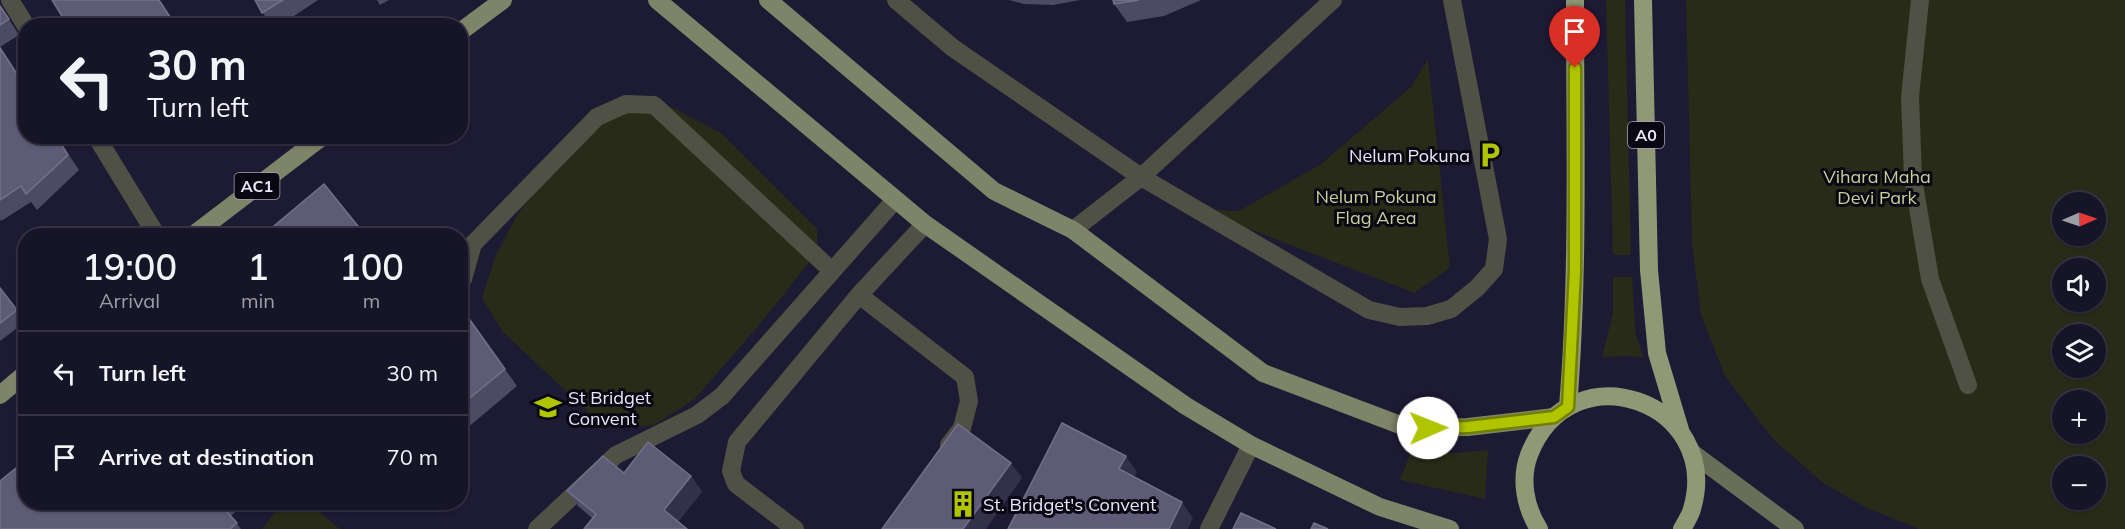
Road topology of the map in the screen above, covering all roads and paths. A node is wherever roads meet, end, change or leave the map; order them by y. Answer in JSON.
{"nodes":[{"id":1,"x":9,"y":0,"type":"edge"},
{"id":2,"x":503,"y":0,"type":"edge"},
{"id":3,"x":657,"y":0,"type":"edge"},
{"id":4,"x":768,"y":0,"type":"edge"},
{"id":5,"x":896,"y":0,"type":"edge"},
{"id":6,"x":1333,"y":0,"type":"edge"},
{"id":7,"x":1452,"y":0,"type":"edge"},
{"id":8,"x":1575,"y":0,"type":"edge"},
{"id":9,"x":1643,"y":0,"type":"edge"},
{"id":10,"x":1920,"y":0,"type":"edge"},
{"id":11,"x":21,"y":18,"type":"edge"},
{"id":12,"x":468,"y":26,"type":"edge"},
{"id":13,"x":101,"y":144,"type":"edge"},
{"id":14,"x":313,"y":144,"type":"edge"},
{"id":15,"x":1141,"y":177,"type":"junction"},
{"id":16,"x":895,"y":200,"type":"junction"},
{"id":17,"x":925,"y":224,"type":"junction"},
{"id":18,"x":153,"y":228,"type":"edge"},
{"id":19,"x":202,"y":228,"type":"edge"},
{"id":20,"x":1072,"y":230,"type":"junction"},
{"id":21,"x":468,"y":262,"type":"edge"},
{"id":22,"x":832,"y":271,"type":"junction"},
{"id":23,"x":859,"y":295,"type":"junction"},
{"id":24,"x":18,"y":380,"type":"edge"},
{"id":25,"x":1968,"y":385,"type":"dead end"},
{"id":26,"x":0,"y":395,"type":"edge"},
{"id":27,"x":1561,"y":412,"type":"junction"},
{"id":28,"x":1682,"y":433,"type":"junction"},
{"id":29,"x":1251,"y":445,"type":"junction"},
{"id":30,"x":1691,"y":452,"type":"junction"},
{"id":31,"x":941,"y":456,"type":"edge"},
{"id":32,"x":1428,"y":526,"type":"edge"},
{"id":33,"x":537,"y":529,"type":"edge"},
{"id":34,"x":795,"y":529,"type":"edge"},
{"id":35,"x":1209,"y":529,"type":"edge"},
{"id":36,"x":1450,"y":529,"type":"edge"},
{"id":37,"x":1539,"y":529,"type":"edge"},
{"id":38,"x":1682,"y":529,"type":"edge"},
{"id":39,"x":1795,"y":529,"type":"edge"}],
"edges":[{"from":1,"to":11,"type":"street"},
{"from":2,"to":12,"type":"main road"},
{"from":3,"to":16,"type":"main road"},
{"from":4,"to":20,"type":"main road"},
{"from":5,"to":15,"type":"street"},
{"from":6,"to":15,"type":"street"},
{"from":7,"to":15,"type":"street"},
{"from":8,"to":27,"type":"highway"},
{"from":9,"to":28,"type":"highway","number":"A0"},
{"from":10,"to":25,"type":"street"},
{"from":13,"to":18,"type":"street"},
{"from":14,"to":19,"type":"main road","number":"AC1"},
{"from":15,"to":20,"type":"street"},
{"from":16,"to":17,"type":"main road"},
{"from":16,"to":22,"type":"street"},
{"from":17,"to":23,"type":"street"},
{"from":17,"to":29,"type":"main road"},
{"from":20,"to":27,"type":"main road"},
{"from":21,"to":22,"type":"street"},
{"from":22,"to":33,"type":"street"},
{"from":23,"to":31,"type":"street"},
{"from":23,"to":34,"type":"street"},
{"from":24,"to":26,"type":"main road"},
{"from":27,"to":28,"type":"highway","number":"A0"},
{"from":27,"to":37,"type":"highway","number":"A0"},
{"from":28,"to":30,"type":"highway","number":"A0"},
{"from":29,"to":32,"type":"main road"},
{"from":29,"to":35,"type":"street"},
{"from":30,"to":38,"type":"highway","number":"A0"},
{"from":30,"to":39,"type":"main road"},
{"from":32,"to":36,"type":"main road"}]}
